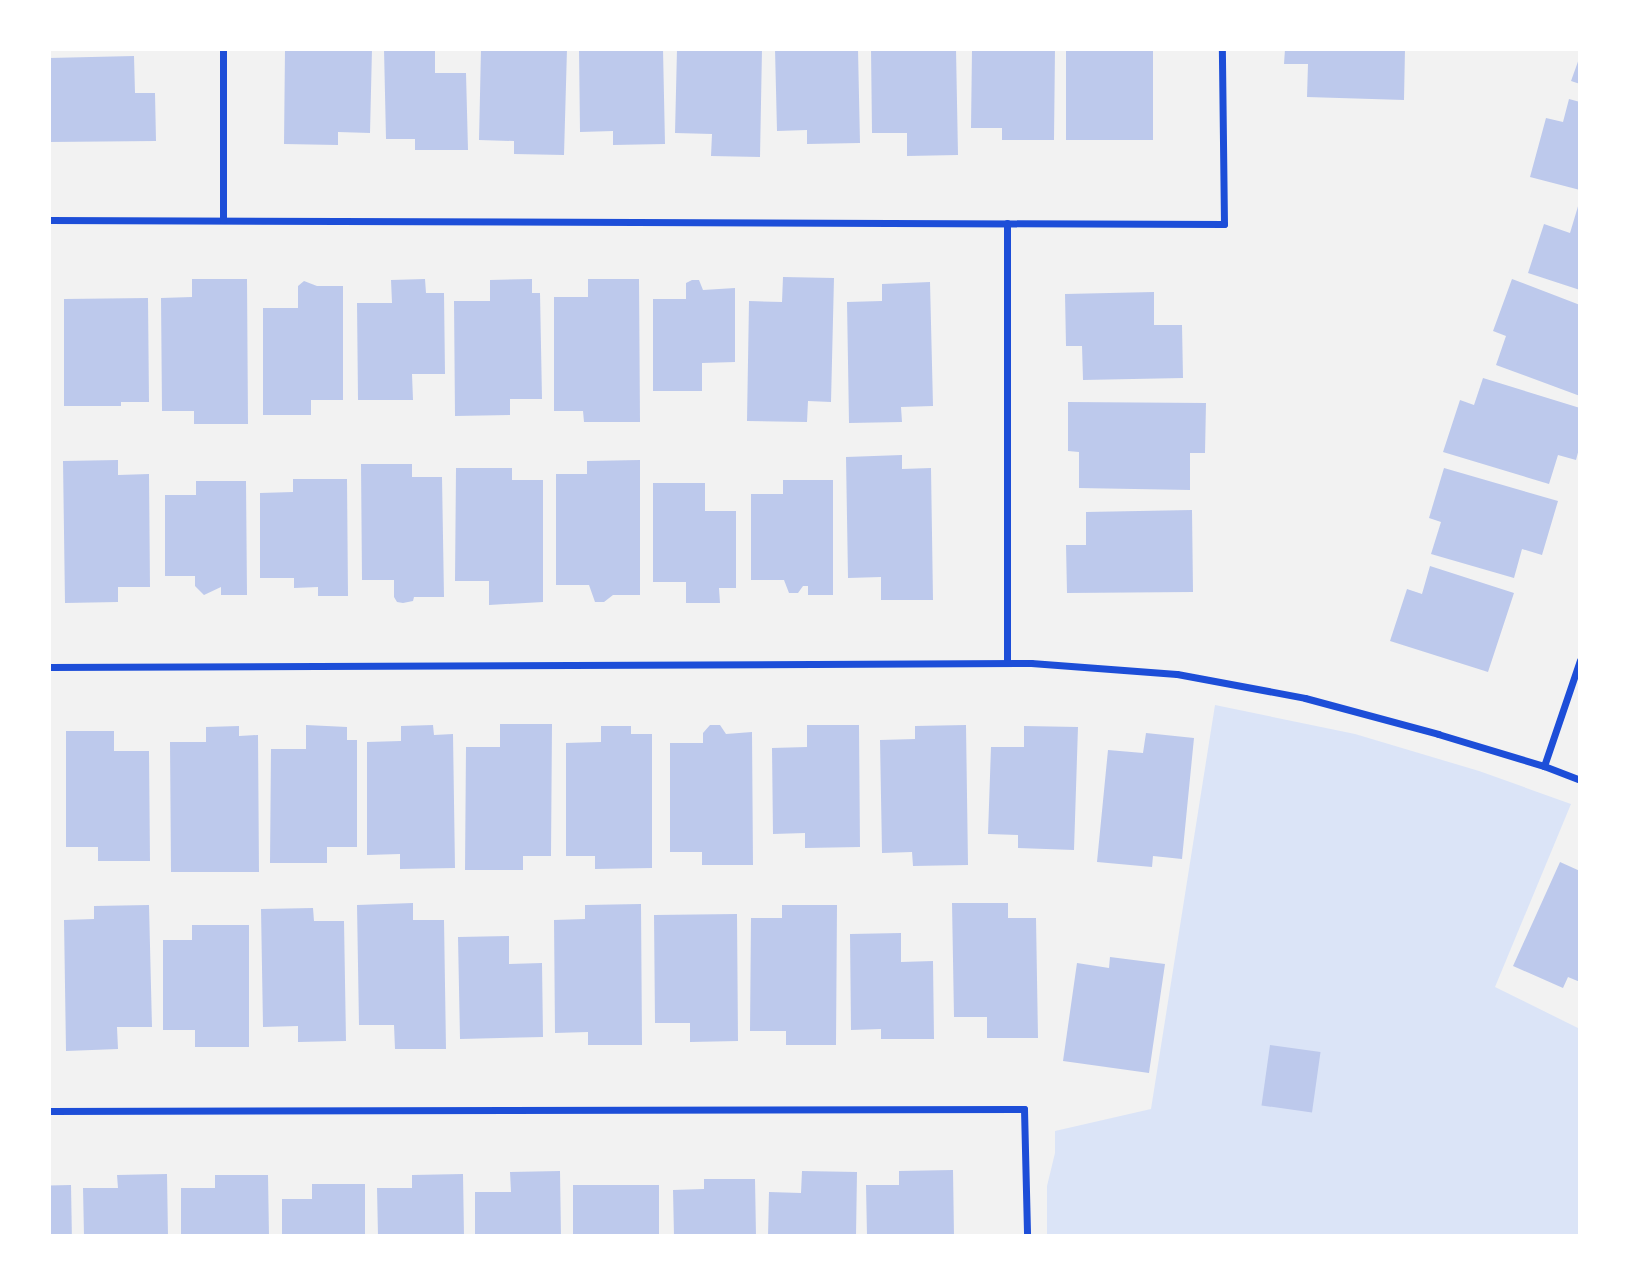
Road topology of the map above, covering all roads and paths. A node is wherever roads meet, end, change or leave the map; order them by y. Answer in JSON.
{"nodes":[{"id":1,"x":223,"y":49,"type":"edge"},
{"id":2,"x":1222,"y":49,"type":"edge"},
{"id":3,"x":49,"y":220,"type":"edge"},
{"id":4,"x":223,"y":220,"type":"junction"},
{"id":5,"x":1007,"y":223,"type":"junction"},
{"id":6,"x":1580,"y":660,"type":"edge"},
{"id":7,"x":1007,"y":663,"type":"junction"},
{"id":8,"x":49,"y":667,"type":"edge"},
{"id":9,"x":1544,"y":766,"type":"junction"},
{"id":10,"x":1580,"y":780,"type":"edge"},
{"id":11,"x":49,"y":1111,"type":"edge"},
{"id":12,"x":1027,"y":1236,"type":"edge"}],
"edges":[{"from":1,"to":4,"type":"street"},
{"from":2,"to":5,"type":"street"},
{"from":3,"to":4,"type":"street"},
{"from":4,"to":5,"type":"street"},
{"from":5,"to":7,"type":"street"},
{"from":6,"to":9,"type":"street"},
{"from":7,"to":8,"type":"street"},
{"from":7,"to":9,"type":"street"},
{"from":9,"to":10,"type":"street"},
{"from":11,"to":12,"type":"street"}]}
